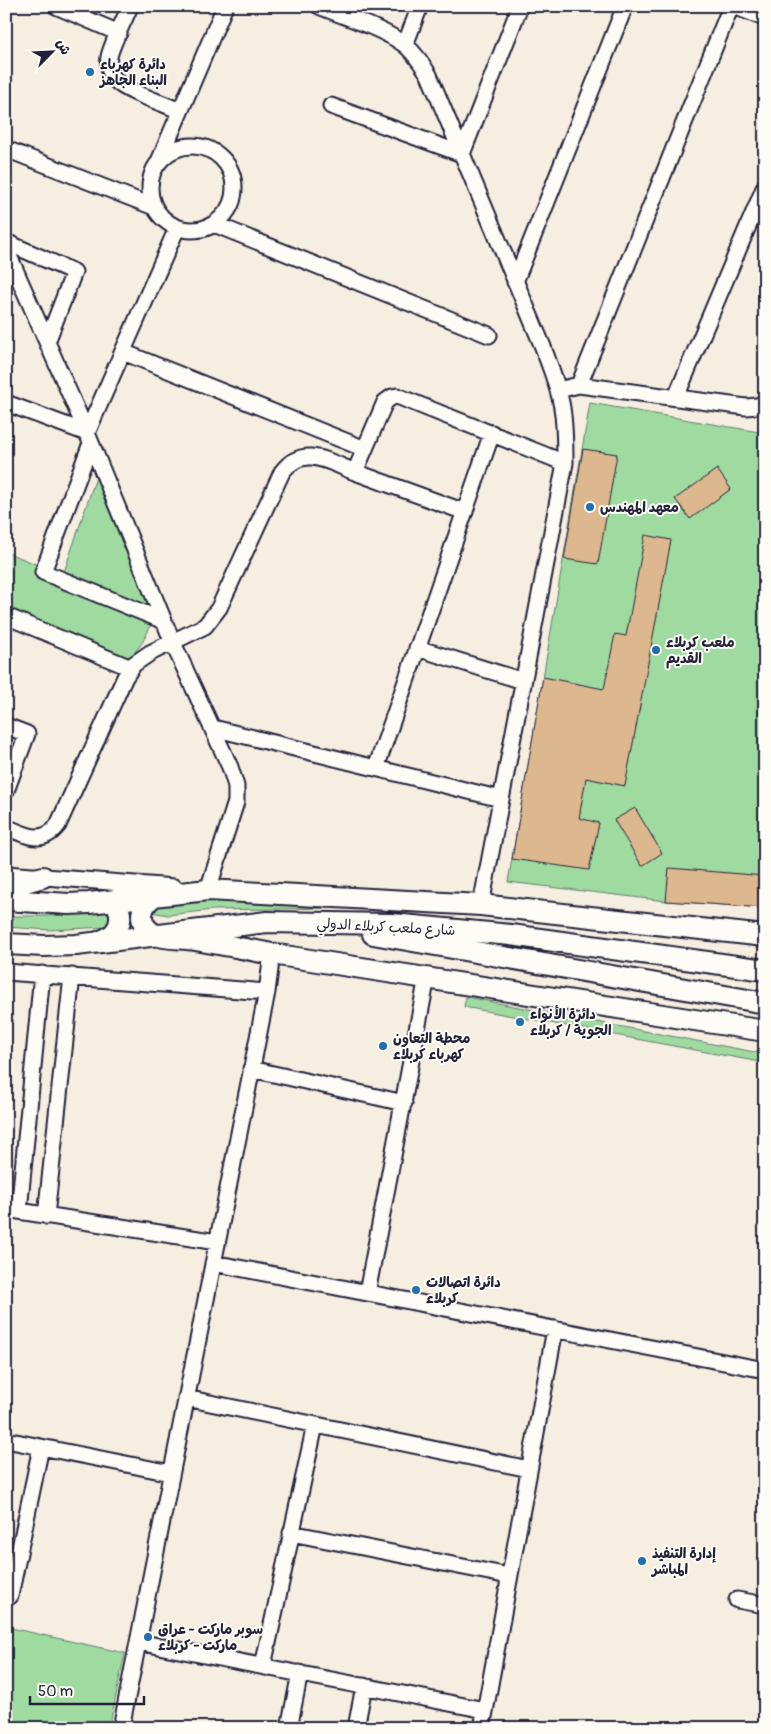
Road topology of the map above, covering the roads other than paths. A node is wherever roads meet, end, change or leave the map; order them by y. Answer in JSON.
{"nodes":[{"id":1,"x":56,"y":6,"type":"edge"},
{"id":2,"x":130,"y":6,"type":"edge"},
{"id":3,"x":225,"y":6,"type":"edge"},
{"id":4,"x":320,"y":6,"type":"edge"},
{"id":5,"x":420,"y":6,"type":"edge"},
{"id":6,"x":520,"y":6,"type":"edge"},
{"id":7,"x":625,"y":6,"type":"edge"},
{"id":8,"x":737,"y":7,"type":"edge"},
{"id":9,"x":341,"y":11,"type":"edge"},
{"id":10,"x":765,"y":18,"type":"edge"},
{"id":11,"x":119,"y":33,"type":"junction"},
{"id":12,"x":405,"y":45,"type":"junction"},
{"id":13,"x":331,"y":106,"type":"dead end"},
{"id":14,"x":180,"y":111,"type":"junction"},
{"id":15,"x":6,"y":149,"type":"edge"},
{"id":16,"x":462,"y":154,"type":"junction"},
{"id":17,"x":158,"y":162,"type":"junction"},
{"id":18,"x":765,"y":186,"type":"edge"},
{"id":19,"x":154,"y":207,"type":"junction"},
{"id":20,"x":214,"y":224,"type":"junction"},
{"id":21,"x":177,"y":228,"type":"junction"},
{"id":22,"x":6,"y":242,"type":"edge"},
{"id":23,"x":6,"y":249,"type":"edge"},
{"id":24,"x":515,"y":282,"type":"junction"},
{"id":25,"x":489,"y":335,"type":"dead end"},
{"id":26,"x":47,"y":342,"type":"junction"},
{"id":27,"x":122,"y":352,"type":"junction"},
{"id":28,"x":580,"y":385,"type":"junction"},
{"id":29,"x":558,"y":390,"type":"junction"},
{"id":30,"x":676,"y":398,"type":"junction"},
{"id":31,"x":6,"y":403,"type":"edge"},
{"id":32,"x":765,"y":403,"type":"edge"},
{"id":33,"x":492,"y":433,"type":"junction"},
{"id":34,"x":89,"y":438,"type":"junction"},
{"id":35,"x":365,"y":449,"type":"junction"},
{"id":36,"x":565,"y":463,"type":"junction"},
{"id":37,"x":355,"y":472,"type":"junction"},
{"id":38,"x":465,"y":512,"type":"junction"},
{"id":39,"x":6,"y":616,"type":"edge"},
{"id":40,"x":164,"y":621,"type":"junction"},
{"id":41,"x":173,"y":643,"type":"junction"},
{"id":42,"x":417,"y":648,"type":"junction"},
{"id":43,"x":131,"y":668,"type":"junction"},
{"id":44,"x":523,"y":681,"type":"junction"},
{"id":45,"x":6,"y":726,"type":"edge"},
{"id":46,"x":213,"y":728,"type":"junction"},
{"id":47,"x":376,"y":768,"type":"junction"},
{"id":48,"x":6,"y":791,"type":"edge"},
{"id":49,"x":501,"y":799,"type":"junction"},
{"id":50,"x":6,"y":827,"type":"edge"},
{"id":51,"x":6,"y":874,"type":"edge"},
{"id":52,"x":43,"y":877,"type":"junction"},
{"id":53,"x":6,"y":887,"type":"edge"},
{"id":54,"x":208,"y":890,"type":"junction"},
{"id":55,"x":159,"y":894,"type":"junction"},
{"id":56,"x":6,"y":900,"type":"edge"},
{"id":57,"x":114,"y":900,"type":"junction"},
{"id":58,"x":481,"y":905,"type":"junction"},
{"id":59,"x":285,"y":923,"type":"junction"},
{"id":60,"x":157,"y":936,"type":"junction"},
{"id":61,"x":765,"y":936,"type":"edge"},
{"id":62,"x":100,"y":942,"type":"junction"},
{"id":63,"x":6,"y":944,"type":"edge"},
{"id":64,"x":272,"y":954,"type":"junction"},
{"id":65,"x":765,"y":970,"type":"edge"},
{"id":66,"x":6,"y":972,"type":"edge"},
{"id":67,"x":42,"y":974,"type":"junction"},
{"id":68,"x":72,"y":976,"type":"junction"},
{"id":69,"x":427,"y":977,"type":"junction"},
{"id":70,"x":267,"y":992,"type":"junction"},
{"id":71,"x":765,"y":1003,"type":"edge"},
{"id":72,"x":765,"y":1031,"type":"edge"},
{"id":73,"x":252,"y":1068,"type":"junction"},
{"id":74,"x":404,"y":1102,"type":"junction"},
{"id":75,"x":13,"y":1210,"type":"edge"},
{"id":76,"x":46,"y":1216,"type":"junction"},
{"id":77,"x":217,"y":1242,"type":"junction"},
{"id":78,"x":213,"y":1263,"type":"junction"},
{"id":79,"x":367,"y":1293,"type":"junction"},
{"id":80,"x":555,"y":1329,"type":"junction"},
{"id":81,"x":765,"y":1370,"type":"edge"},
{"id":82,"x":186,"y":1398,"type":"junction"},
{"id":83,"x":315,"y":1425,"type":"junction"},
{"id":84,"x":6,"y":1440,"type":"edge"},
{"id":85,"x":41,"y":1447,"type":"junction"},
{"id":86,"x":529,"y":1469,"type":"junction"},
{"id":87,"x":171,"y":1472,"type":"junction"},
{"id":88,"x":291,"y":1533,"type":"junction"},
{"id":89,"x":510,"y":1576,"type":"junction"},
{"id":90,"x":6,"y":1595,"type":"edge"},
{"id":91,"x":737,"y":1600,"type":"dead end"},
{"id":92,"x":765,"y":1604,"type":"edge"},
{"id":93,"x":138,"y":1642,"type":"junction"},
{"id":94,"x":263,"y":1666,"type":"junction"},
{"id":95,"x":300,"y":1673,"type":"junction"},
{"id":96,"x":364,"y":1686,"type":"junction"},
{"id":97,"x":485,"y":1710,"type":"junction"},
{"id":98,"x":120,"y":1728,"type":"edge"},
{"id":99,"x":289,"y":1728,"type":"edge"},
{"id":100,"x":356,"y":1728,"type":"edge"},
{"id":101,"x":482,"y":1728,"type":"edge"}],
"edges":[{"from":1,"to":11,"type":"street"},
{"from":2,"to":11,"type":"street"},
{"from":3,"to":14,"type":"street"},
{"from":4,"to":9,"type":"street"},
{"from":5,"to":12,"type":"street"},
{"from":6,"to":16,"type":"street"},
{"from":7,"to":24,"type":"street"},
{"from":8,"to":10,"type":"street"},
{"from":8,"to":28,"type":"street"},
{"from":9,"to":12,"type":"street"},
{"from":11,"to":14,"type":"street"},
{"from":12,"to":16,"type":"street"},
{"from":13,"to":16,"type":"street"},
{"from":14,"to":17,"type":"street"},
{"from":15,"to":19,"type":"street"},
{"from":16,"to":24,"type":"street"},
{"from":17,"to":19,"type":"street"},
{"from":17,"to":20,"type":"street"},
{"from":18,"to":30,"type":"street"},
{"from":19,"to":21,"type":"street"},
{"from":20,"to":21,"type":"street"},
{"from":20,"to":25,"type":"street"},
{"from":21,"to":27,"type":"street"},
{"from":22,"to":26,"type":"street"},
{"from":23,"to":26,"type":"street"},
{"from":24,"to":29,"type":"street"},
{"from":26,"to":34,"type":"street"},
{"from":27,"to":34,"type":"street"},
{"from":27,"to":35,"type":"street"},
{"from":28,"to":29,"type":"street"},
{"from":28,"to":30,"type":"street"},
{"from":29,"to":36,"type":"street"},
{"from":30,"to":32,"type":"street"},
{"from":31,"to":34,"type":"street"},
{"from":33,"to":35,"type":"street"},
{"from":33,"to":36,"type":"street"},
{"from":33,"to":38,"type":"street"},
{"from":34,"to":40,"type":"street"},
{"from":34,"to":40,"type":"street"},
{"from":35,"to":37,"type":"street"},
{"from":36,"to":44,"type":"street"},
{"from":37,"to":38,"type":"street"},
{"from":37,"to":41,"type":"street"},
{"from":38,"to":42,"type":"street"},
{"from":39,"to":43,"type":"street"},
{"from":40,"to":41,"type":"street"},
{"from":41,"to":43,"type":"street"},
{"from":41,"to":46,"type":"street"},
{"from":42,"to":44,"type":"street"},
{"from":42,"to":47,"type":"street"},
{"from":43,"to":50,"type":"street"},
{"from":44,"to":49,"type":"street"},
{"from":45,"to":48,"type":"street"},
{"from":46,"to":47,"type":"street"},
{"from":46,"to":54,"type":"street"},
{"from":47,"to":49,"type":"street"},
{"from":49,"to":58,"type":"street"},
{"from":51,"to":52,"type":"street"},
{"from":52,"to":53,"type":"main road"},
{"from":52,"to":54,"type":"street"},
{"from":54,"to":55,"type":"main road","name":"شارع ملعب كربلاء الدولي"},
{"from":54,"to":58,"type":"main road","name":"شارع ملعب كربلاء الدولي"},
{"from":55,"to":57,"type":"main road","name":"شارع ملعب كربلاء الدولي"},
{"from":55,"to":60,"type":"main road"},
{"from":56,"to":57,"type":"main road","name":"شارع ملعب كربلاء الدولي"},
{"from":57,"to":62,"type":"main road"},
{"from":58,"to":61,"type":"main road","name":"شارع ملعب كربلاء الدولي"},
{"from":59,"to":60,"type":"main road","name":"شارع ملعب كربلاء الدولي"},
{"from":59,"to":65,"type":"main road","name":"شارع ملعب كربلاء الدولي"},
{"from":59,"to":71,"type":"main road"},
{"from":60,"to":62,"type":"main road","name":"شارع ملعب كربلاء الدولي"},
{"from":60,"to":64,"type":"main road"},
{"from":62,"to":63,"type":"main road","name":"شارع ملعب كربلاء الدولي"},
{"from":64,"to":69,"type":"main road"},
{"from":64,"to":70,"type":"street"},
{"from":66,"to":67,"type":"street"},
{"from":67,"to":68,"type":"street"},
{"from":67,"to":75,"type":"street"},
{"from":68,"to":70,"type":"street"},
{"from":68,"to":76,"type":"street"},
{"from":69,"to":72,"type":"main road"},
{"from":69,"to":74,"type":"street"},
{"from":70,"to":73,"type":"street"},
{"from":73,"to":74,"type":"street"},
{"from":73,"to":77,"type":"street"},
{"from":74,"to":79,"type":"street"},
{"from":75,"to":76,"type":"street"},
{"from":76,"to":77,"type":"street"},
{"from":77,"to":78,"type":"street"},
{"from":78,"to":79,"type":"street"},
{"from":78,"to":82,"type":"street"},
{"from":79,"to":80,"type":"street"},
{"from":80,"to":81,"type":"street"},
{"from":80,"to":86,"type":"street"},
{"from":82,"to":83,"type":"street"},
{"from":82,"to":87,"type":"street"},
{"from":83,"to":86,"type":"street"},
{"from":83,"to":88,"type":"street"},
{"from":84,"to":85,"type":"street"},
{"from":85,"to":87,"type":"street"},
{"from":85,"to":90,"type":"street"},
{"from":86,"to":89,"type":"street"},
{"from":87,"to":93,"type":"street"},
{"from":88,"to":89,"type":"street"},
{"from":88,"to":94,"type":"street"},
{"from":89,"to":97,"type":"street"},
{"from":91,"to":92,"type":"street"},
{"from":93,"to":94,"type":"street"},
{"from":93,"to":98,"type":"street"},
{"from":94,"to":95,"type":"street"},
{"from":95,"to":96,"type":"street"},
{"from":95,"to":99,"type":"street"},
{"from":96,"to":97,"type":"street"},
{"from":96,"to":100,"type":"street"},
{"from":97,"to":101,"type":"street"}]}
